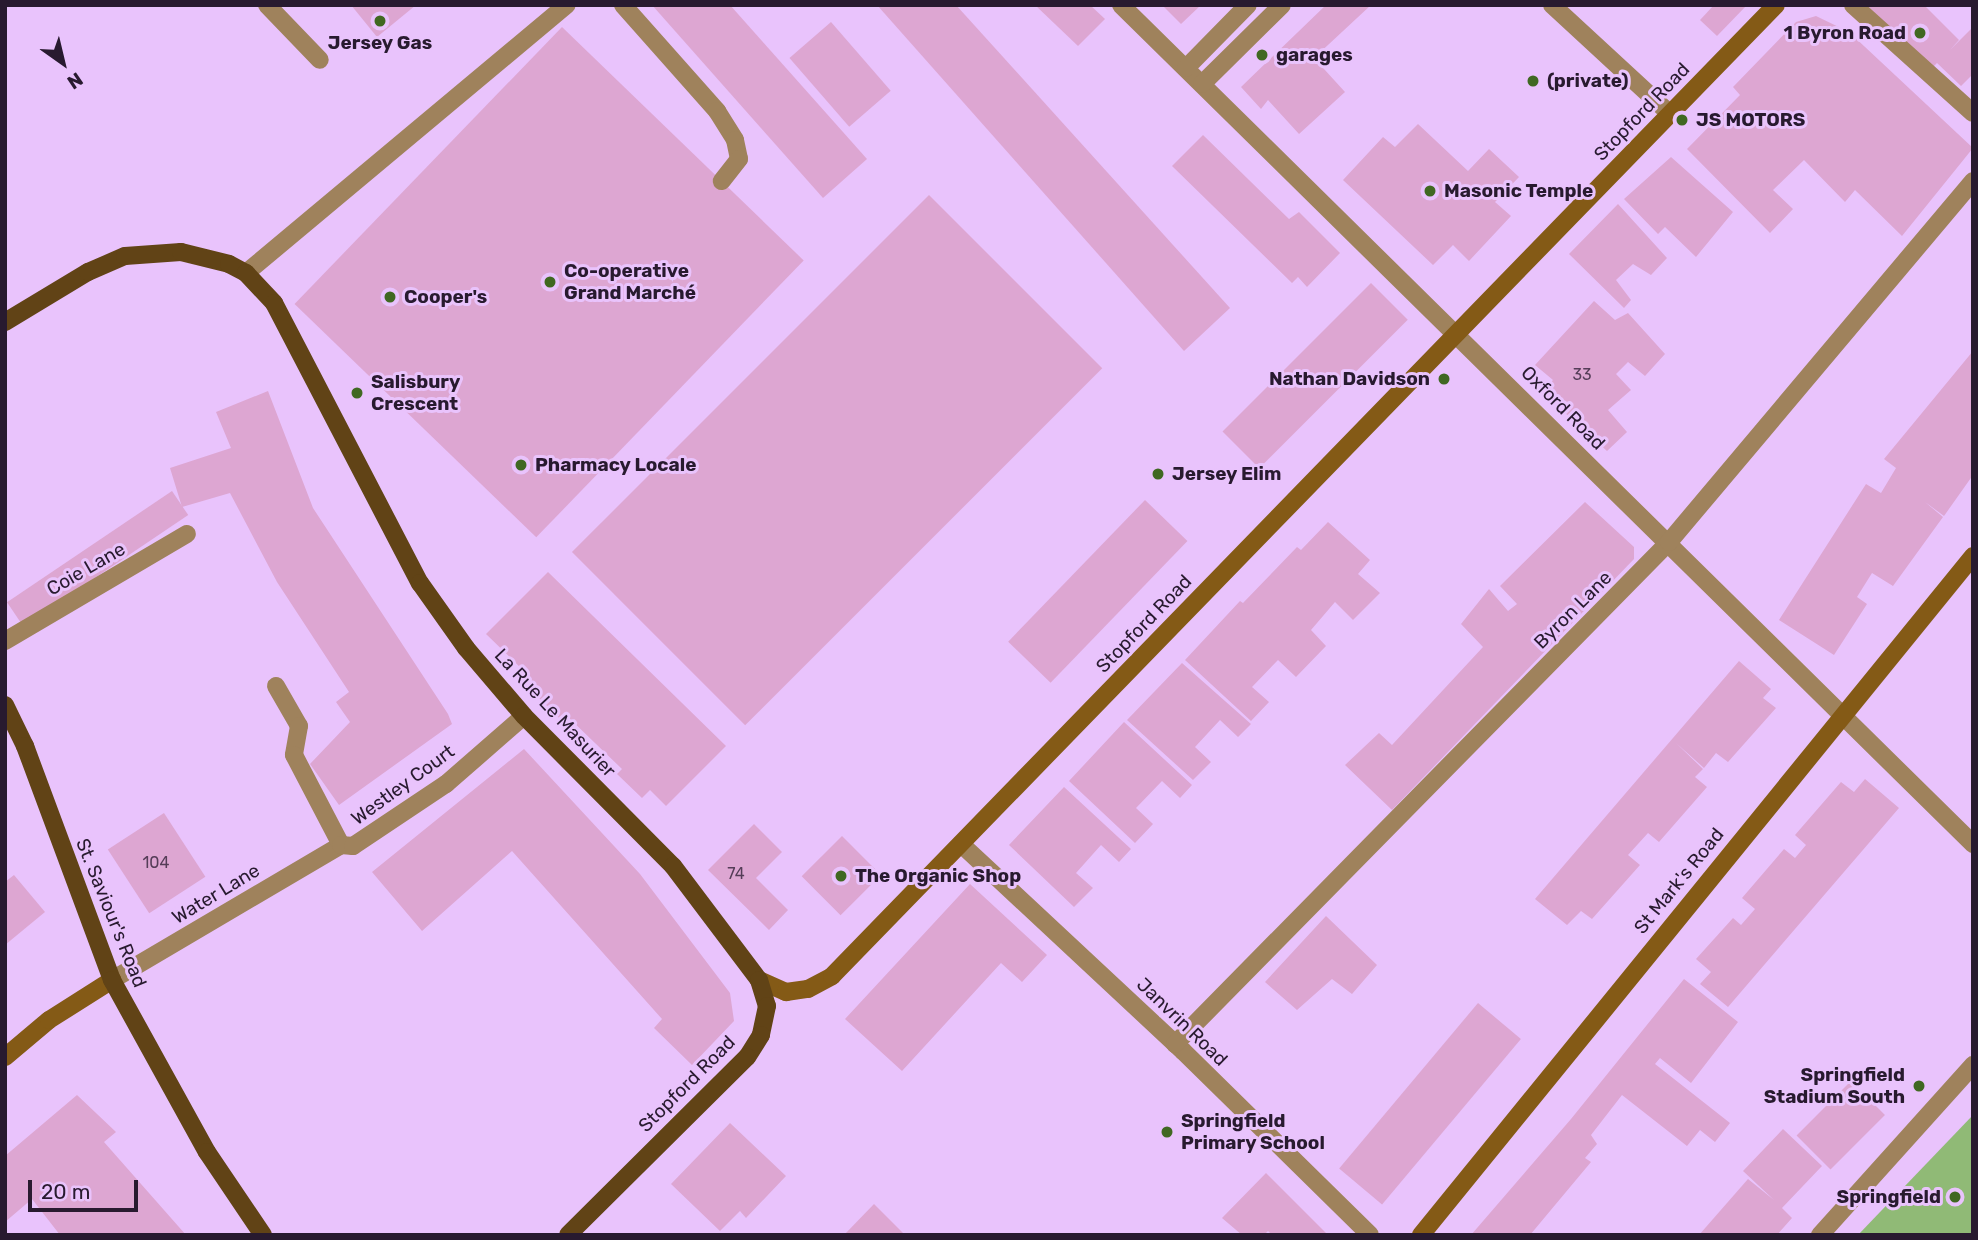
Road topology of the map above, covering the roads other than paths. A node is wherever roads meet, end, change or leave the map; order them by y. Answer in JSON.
{"nodes":[{"id":1,"x":267,"y":5,"type":"edge"},
{"id":2,"x":567,"y":5,"type":"edge"},
{"id":3,"x":623,"y":5,"type":"edge"},
{"id":4,"x":1121,"y":5,"type":"edge"},
{"id":5,"x":1248,"y":5,"type":"edge"},
{"id":6,"x":1282,"y":5,"type":"edge"},
{"id":7,"x":1552,"y":5,"type":"edge"},
{"id":8,"x":1776,"y":5,"type":"edge"},
{"id":9,"x":1853,"y":5,"type":"edge"},
{"id":10,"x":320,"y":61,"type":"dead end"},
{"id":11,"x":1186,"y":68,"type":"junction"},
{"id":12,"x":1202,"y":84,"type":"junction"},
{"id":13,"x":1973,"y":113,"type":"edge"},
{"id":14,"x":1670,"y":114,"type":"junction"},
{"id":15,"x":722,"y":181,"type":"dead end"},
{"id":16,"x":1973,"y":181,"type":"edge"},
{"id":17,"x":246,"y":273,"type":"junction"},
{"id":18,"x":5,"y":322,"type":"edge"},
{"id":19,"x":1457,"y":333,"type":"junction"},
{"id":20,"x":187,"y":534,"type":"dead end"},
{"id":21,"x":1669,"y":542,"type":"junction"},
{"id":22,"x":1973,"y":556,"type":"edge"},
{"id":23,"x":5,"y":641,"type":"edge"},
{"id":24,"x":276,"y":686,"type":"dead end"},
{"id":25,"x":5,"y":705,"type":"edge"},
{"id":26,"x":1842,"y":714,"type":"junction"},
{"id":27,"x":524,"y":716,"type":"junction"},
{"id":28,"x":961,"y":844,"type":"junction"},
{"id":29,"x":1973,"y":844,"type":"edge"},
{"id":30,"x":341,"y":845,"type":"junction"},
{"id":31,"x":112,"y":980,"type":"junction"},
{"id":32,"x":759,"y":980,"type":"junction"},
{"id":33,"x":1175,"y":1044,"type":"junction"},
{"id":34,"x":5,"y":1057,"type":"edge"},
{"id":35,"x":1973,"y":1065,"type":"edge"},
{"id":36,"x":263,"y":1235,"type":"edge"},
{"id":37,"x":568,"y":1235,"type":"edge"},
{"id":38,"x":1370,"y":1235,"type":"edge"},
{"id":39,"x":1421,"y":1235,"type":"edge"},
{"id":40,"x":1821,"y":1235,"type":"edge"}],
"edges":[{"from":1,"to":10,"type":"street"},
{"from":2,"to":17,"type":"street"},
{"from":3,"to":15,"type":"street"},
{"from":4,"to":11,"type":"street","name":"Oxford Road"},
{"from":5,"to":11,"type":"street"},
{"from":6,"to":12,"type":"street"},
{"from":7,"to":14,"type":"street"},
{"from":8,"to":14,"type":"main road","name":"Stopford Road"},
{"from":9,"to":13,"type":"street"},
{"from":11,"to":12,"type":"street","name":"Oxford Road"},
{"from":12,"to":19,"type":"street","name":"Oxford Road"},
{"from":14,"to":19,"type":"main road","name":"Stopford Road"},
{"from":16,"to":21,"type":"street","name":"Byron Lane"},
{"from":17,"to":18,"type":"main road"},
{"from":17,"to":27,"type":"main road","name":"La Rue Le Masurier"},
{"from":19,"to":21,"type":"street","name":"Oxford Road"},
{"from":19,"to":28,"type":"main road","name":"Stopford Road"},
{"from":20,"to":23,"type":"street","name":"Coie Lane"},
{"from":21,"to":26,"type":"street","name":"Oxford Road"},
{"from":21,"to":33,"type":"street","name":"Byron Lane"},
{"from":22,"to":26,"type":"main road","name":"St Mark's Road"},
{"from":24,"to":30,"type":"street","name":"Westley Court"},
{"from":25,"to":31,"type":"main road","name":"St. Saviour's Road"},
{"from":26,"to":29,"type":"street","name":"Oxford Road"},
{"from":26,"to":39,"type":"main road","name":"St Mark's Road"},
{"from":27,"to":30,"type":"street","name":"Westley Court"},
{"from":27,"to":32,"type":"main road","name":"La Rue Le Masurier"},
{"from":28,"to":32,"type":"main road","name":"Stopford Road"},
{"from":28,"to":33,"type":"street","name":"Janvrin Road"},
{"from":30,"to":31,"type":"street","name":"Water Lane"},
{"from":31,"to":34,"type":"main road"},
{"from":31,"to":36,"type":"main road","name":"St. Saviour's Road"},
{"from":32,"to":37,"type":"main road","name":"Stopford Road"},
{"from":33,"to":38,"type":"street","name":"Janvrin Road"},
{"from":35,"to":40,"type":"street"}]}
